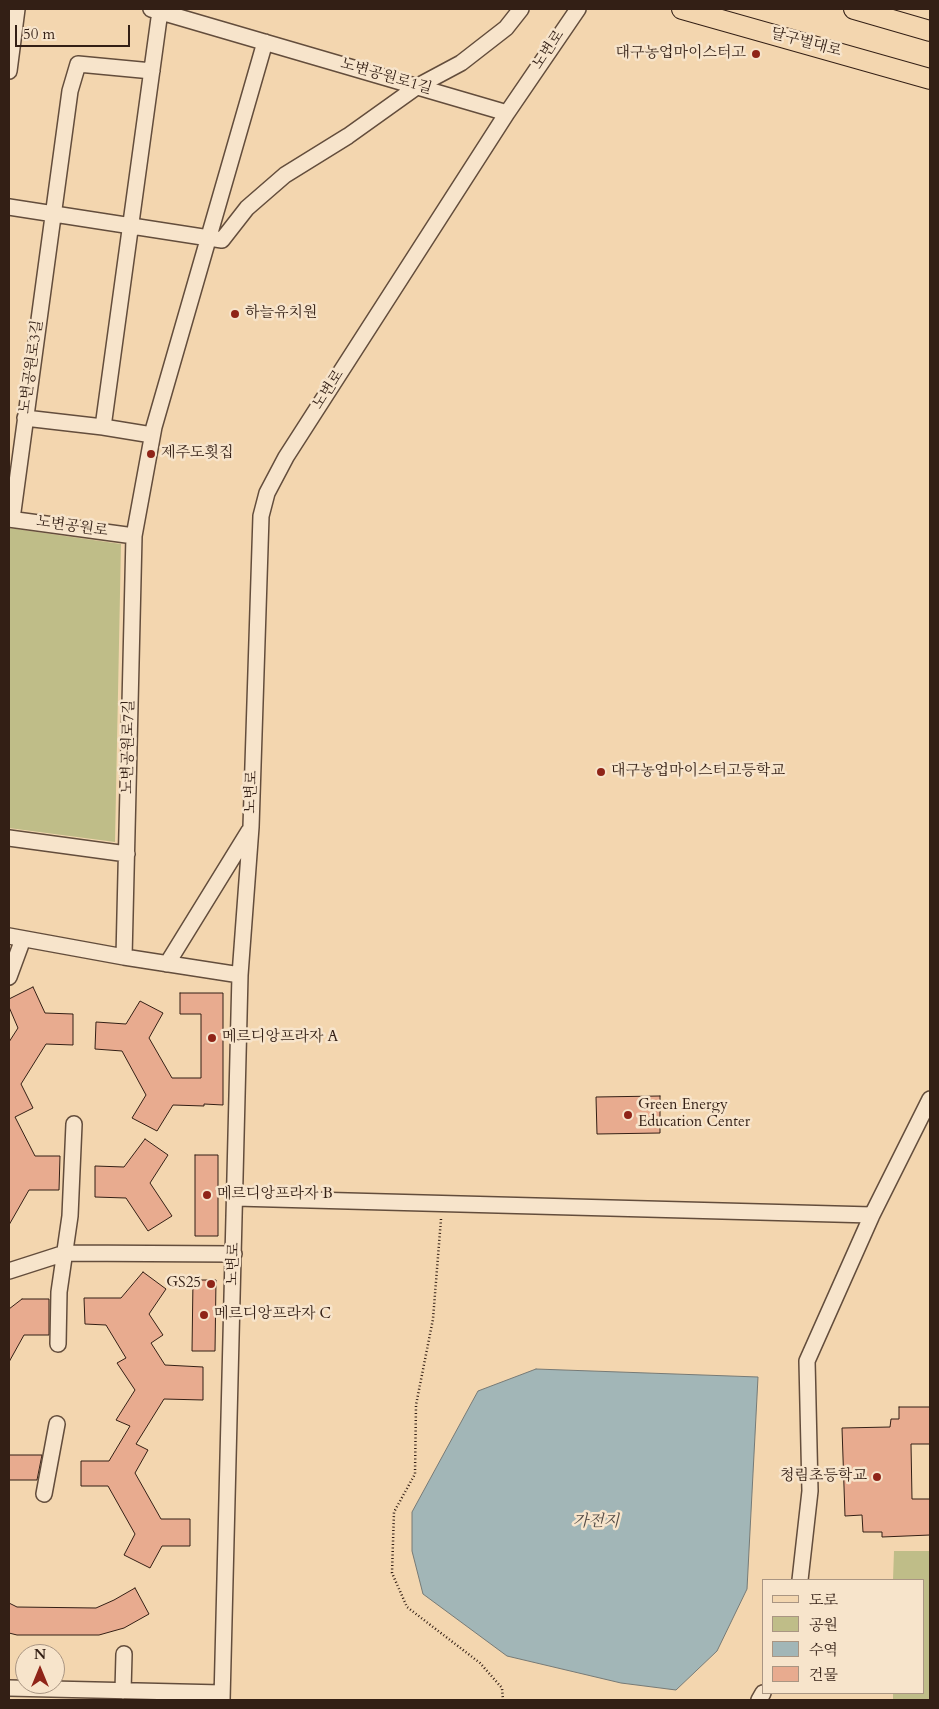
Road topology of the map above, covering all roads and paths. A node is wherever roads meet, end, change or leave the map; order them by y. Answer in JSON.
{"nodes":[{"id":1,"x":17,"y":9,"type":"edge"},
{"id":2,"x":521,"y":9,"type":"edge"},
{"id":3,"x":578,"y":9,"type":"edge"},
{"id":4,"x":682,"y":9,"type":"edge"},
{"id":5,"x":857,"y":9,"type":"edge"},
{"id":6,"x":156,"y":10,"type":"edge"},
{"id":7,"x":930,"y":30,"type":"edge"},
{"id":8,"x":265,"y":42,"type":"junction"},
{"id":9,"x":9,"y":71,"type":"edge"},
{"id":10,"x":152,"y":71,"type":"junction"},
{"id":11,"x":930,"y":79,"type":"edge"},
{"id":12,"x":418,"y":86,"type":"junction"},
{"id":13,"x":507,"y":113,"type":"junction"},
{"id":14,"x":9,"y":207,"type":"edge"},
{"id":15,"x":53,"y":214,"type":"junction"},
{"id":16,"x":130,"y":226,"type":"junction"},
{"id":17,"x":208,"y":239,"type":"junction"},
{"id":18,"x":26,"y":418,"type":"junction"},
{"id":19,"x":103,"y":426,"type":"junction"},
{"id":20,"x":152,"y":435,"type":"junction"},
{"id":21,"x":10,"y":519,"type":"edge"},
{"id":22,"x":134,"y":536,"type":"junction"},
{"id":23,"x":251,"y":827,"type":"junction"},
{"id":24,"x":9,"y":838,"type":"edge"},
{"id":25,"x":126,"y":854,"type":"junction"},
{"id":26,"x":16,"y":937,"type":"edge"},
{"id":27,"x":124,"y":957,"type":"junction"},
{"id":28,"x":167,"y":964,"type":"junction"},
{"id":29,"x":240,"y":975,"type":"junction"},
{"id":30,"x":9,"y":977,"type":"edge"},
{"id":31,"x":930,"y":1099,"type":"edge"},
{"id":32,"x":74,"y":1124,"type":"dead end"},
{"id":33,"x":236,"y":1198,"type":"junction"},
{"id":34,"x":442,"y":1202,"type":"junction"},
{"id":35,"x":872,"y":1215,"type":"junction"},
{"id":36,"x":65,"y":1253,"type":"junction"},
{"id":37,"x":234,"y":1254,"type":"junction"},
{"id":38,"x":9,"y":1270,"type":"edge"},
{"id":39,"x":58,"y":1344,"type":"dead end"},
{"id":40,"x":57,"y":1424,"type":"dead end"},
{"id":41,"x":44,"y":1494,"type":"dead end"},
{"id":42,"x":800,"y":1579,"type":"edge"},
{"id":43,"x":124,"y":1654,"type":"dead end"},
{"id":44,"x":9,"y":1688,"type":"edge"},
{"id":45,"x":123,"y":1691,"type":"junction"},
{"id":46,"x":222,"y":1697,"type":"edge"},
{"id":47,"x":503,"y":1700,"type":"edge"}],
"edges":[{"from":1,"to":9,"type":"street"},
{"from":2,"to":12,"type":"street"},
{"from":3,"to":13,"type":"street","name":"노변로"},
{"from":4,"to":11,"type":"main road","name":"달구벌대로"},
{"from":5,"to":7,"type":"main road"},
{"from":6,"to":8,"type":"street","name":"노변공원로1길"},
{"from":6,"to":10,"type":"street","name":"노변공원로1길"},
{"from":8,"to":12,"type":"street","name":"노변공원로1길"},
{"from":8,"to":17,"type":"street"},
{"from":10,"to":15,"type":"street","name":"노변공원로3길"},
{"from":10,"to":16,"type":"street","name":"노변공원로1길"},
{"from":12,"to":13,"type":"street","name":"노변공원로1길"},
{"from":12,"to":17,"type":"street"},
{"from":13,"to":23,"type":"street","name":"노변로"},
{"from":14,"to":15,"type":"street"},
{"from":15,"to":16,"type":"street"},
{"from":15,"to":18,"type":"street","name":"노변공원로3길"},
{"from":16,"to":17,"type":"street"},
{"from":16,"to":19,"type":"street"},
{"from":17,"to":20,"type":"street"},
{"from":18,"to":19,"type":"street"},
{"from":18,"to":21,"type":"street","name":"노변공원로3길"},
{"from":19,"to":20,"type":"street"},
{"from":20,"to":22,"type":"street"},
{"from":21,"to":22,"type":"street","name":"노변공원로"},
{"from":22,"to":25,"type":"street","name":"노변공원로7길"},
{"from":23,"to":28,"type":"street","name":"노변로"},
{"from":23,"to":29,"type":"street","name":"노변로"},
{"from":24,"to":25,"type":"street"},
{"from":25,"to":27,"type":"street","name":"노변공원로7길"},
{"from":26,"to":27,"type":"street"},
{"from":26,"to":30,"type":"street"},
{"from":27,"to":28,"type":"street"},
{"from":28,"to":29,"type":"street"},
{"from":29,"to":33,"type":"street","name":"노변로"},
{"from":31,"to":35,"type":"street"},
{"from":32,"to":36,"type":"street"},
{"from":33,"to":34,"type":"street"},
{"from":33,"to":37,"type":"street","name":"노변로"},
{"from":34,"to":35,"type":"street"},
{"from":34,"to":47,"type":"path"},
{"from":35,"to":42,"type":"street"},
{"from":36,"to":37,"type":"street"},
{"from":36,"to":38,"type":"street"},
{"from":36,"to":39,"type":"street"},
{"from":37,"to":46,"type":"street","name":"노변로"},
{"from":40,"to":41,"type":"street"},
{"from":43,"to":45,"type":"street"},
{"from":44,"to":45,"type":"street"},
{"from":45,"to":46,"type":"street"}]}
